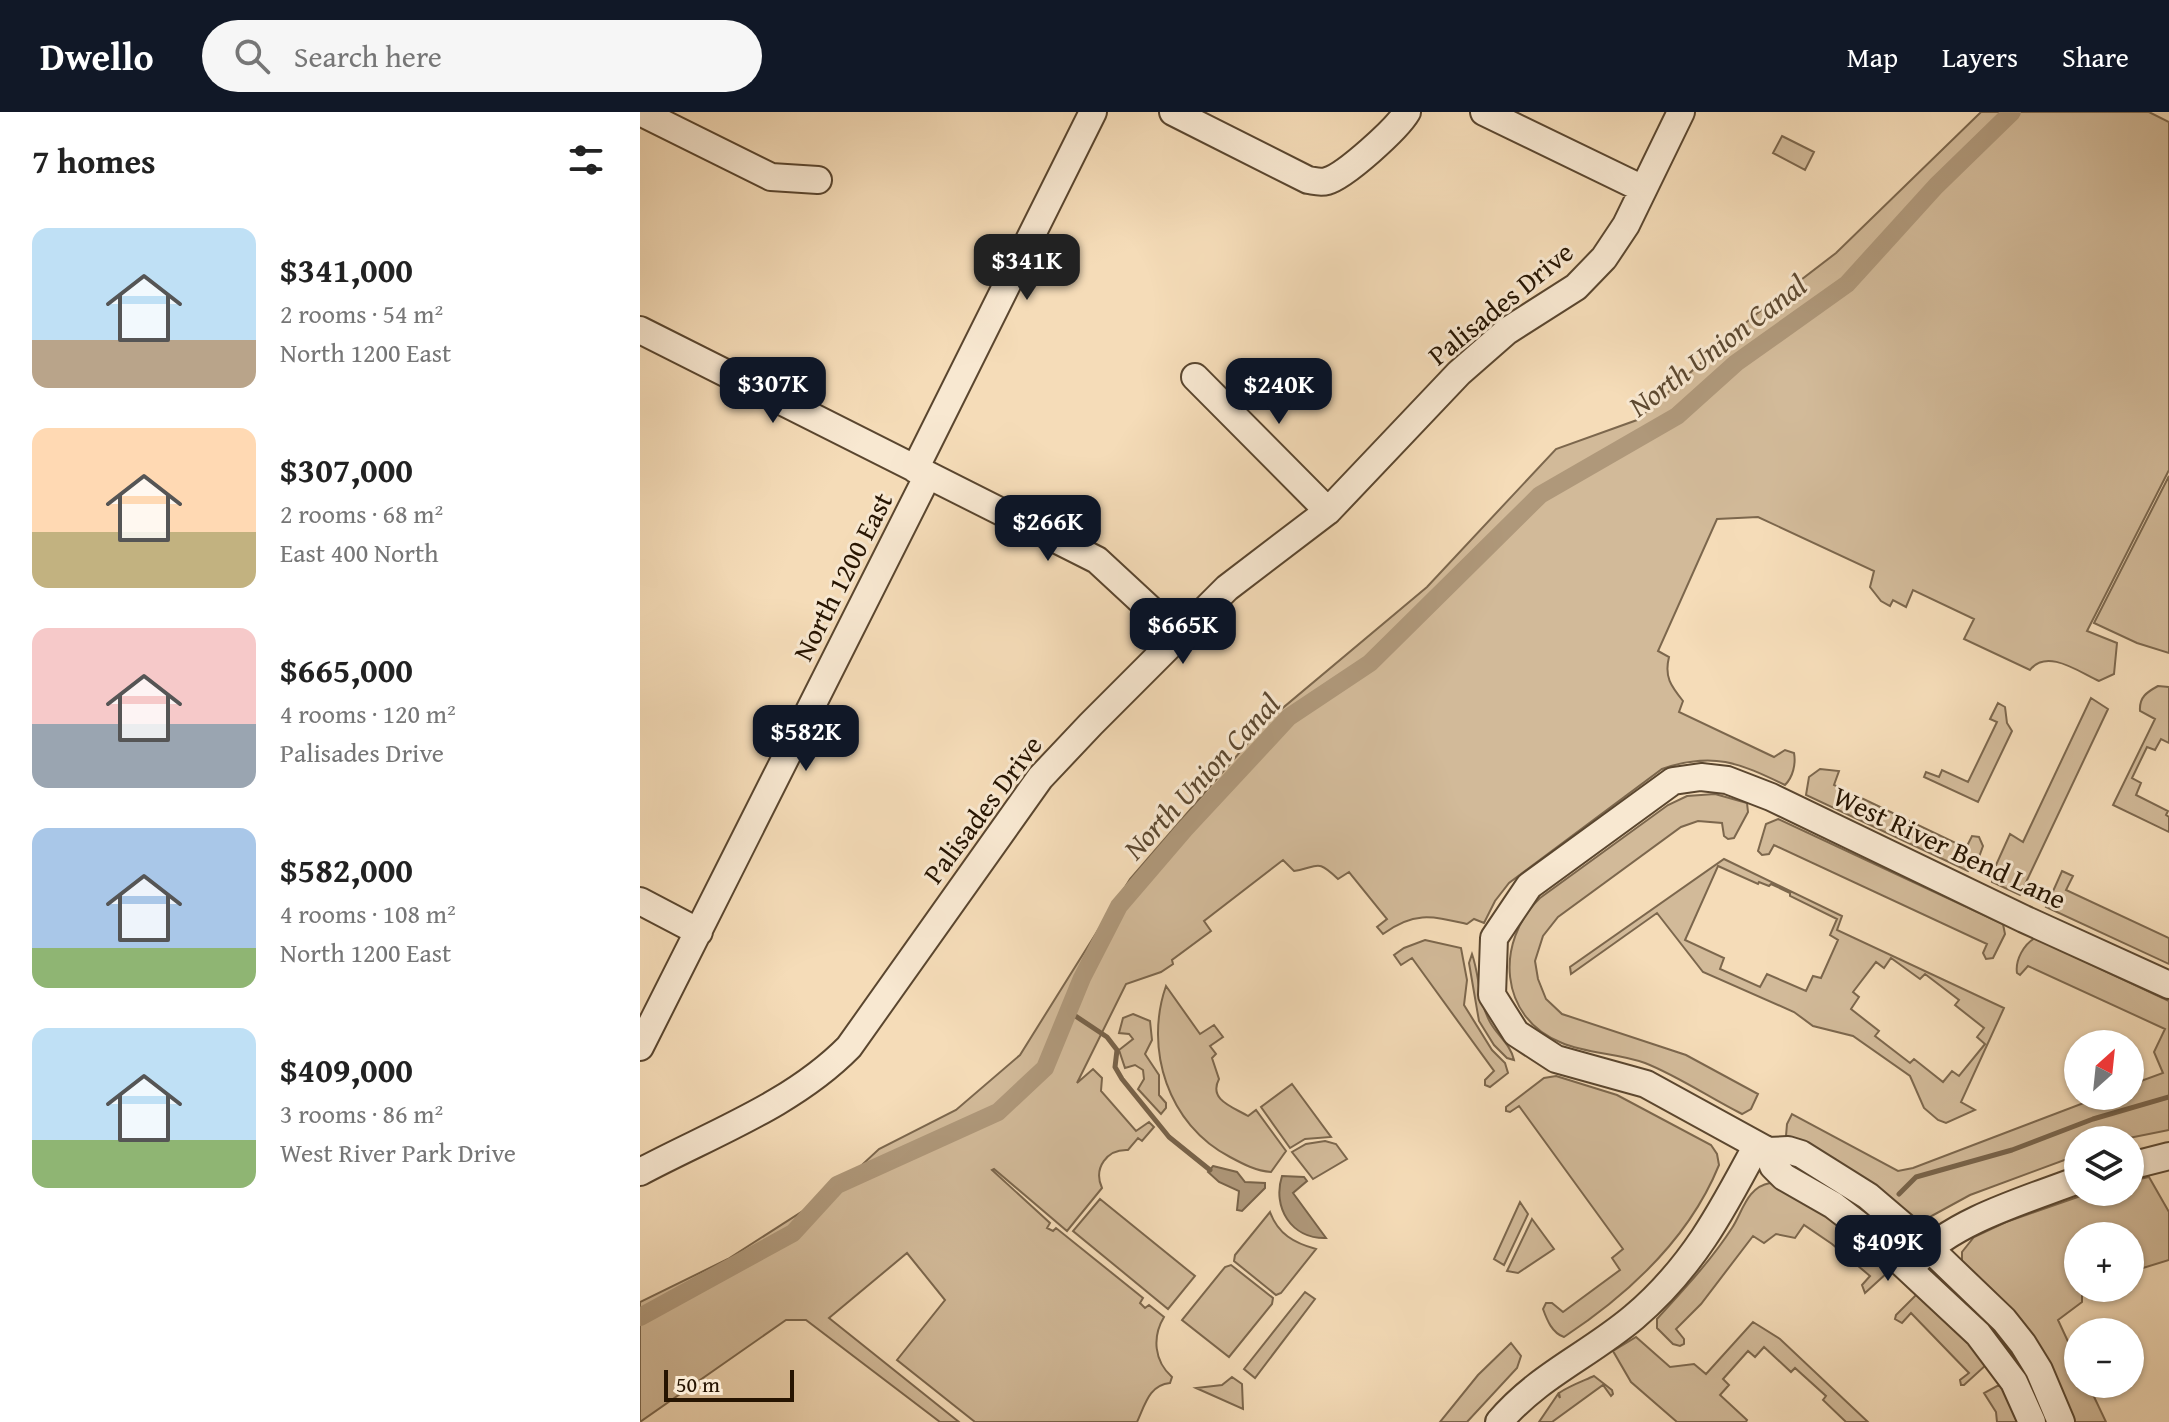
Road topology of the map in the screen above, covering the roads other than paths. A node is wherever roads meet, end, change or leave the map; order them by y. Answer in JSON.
{"nodes":[{"id":1,"x":640,"y":112,"type":"edge"},
{"id":2,"x":1093,"y":112,"type":"edge"},
{"id":3,"x":1173,"y":112,"type":"edge"},
{"id":4,"x":1407,"y":112,"type":"edge"},
{"id":5,"x":1484,"y":112,"type":"edge"},
{"id":6,"x":1681,"y":112,"type":"edge"},
{"id":7,"x":818,"y":180,"type":"dead end"},
{"id":8,"x":1643,"y":189,"type":"junction"},
{"id":9,"x":640,"y":330,"type":"edge"},
{"id":10,"x":1195,"y":377,"type":"dead end"},
{"id":11,"x":922,"y":472,"type":"junction"},
{"id":12,"x":1328,"y":511,"type":"junction"},
{"id":13,"x":1178,"y":635,"type":"junction"},
{"id":14,"x":640,"y":901,"type":"edge"},
{"id":15,"x":699,"y":932,"type":"junction"},
{"id":16,"x":2169,"y":985,"type":"edge"},
{"id":17,"x":640,"y":1047,"type":"edge"},
{"id":18,"x":1762,"y":1148,"type":"junction"},
{"id":19,"x":2169,"y":1156,"type":"edge"},
{"id":20,"x":2144,"y":1162,"type":"edge"},
{"id":21,"x":640,"y":1172,"type":"edge"},
{"id":22,"x":2064,"y":1186,"type":"edge"},
{"id":23,"x":1929,"y":1248,"type":"junction"},
{"id":24,"x":1910,"y":1269,"type":"junction"},
{"id":25,"x":1499,"y":1422,"type":"edge"},
{"id":26,"x":2032,"y":1422,"type":"edge"},
{"id":27,"x":2061,"y":1422,"type":"edge"}],
"edges":[{"from":1,"to":7,"type":"street"},
{"from":2,"to":11,"type":"street","name":"North 1200 East"},
{"from":3,"to":4,"type":"street"},
{"from":5,"to":8,"type":"street"},
{"from":6,"to":8,"type":"street","name":"Palisades Drive"},
{"from":8,"to":12,"type":"street","name":"Palisades Drive"},
{"from":9,"to":11,"type":"street"},
{"from":10,"to":12,"type":"street"},
{"from":11,"to":13,"type":"street"},
{"from":11,"to":15,"type":"street","name":"North 1200 East"},
{"from":12,"to":13,"type":"street","name":"Palisades Drive"},
{"from":13,"to":21,"type":"street","name":"Palisades Drive"},
{"from":14,"to":15,"type":"street"},
{"from":15,"to":17,"type":"street","name":"North 1200 East"},
{"from":16,"to":18,"type":"street","name":"West River Bend Lane"},
{"from":18,"to":23,"type":"street"},
{"from":18,"to":24,"type":"street"},
{"from":18,"to":25,"type":"street"},
{"from":19,"to":20,"type":"street"},
{"from":22,"to":23,"type":"street"},
{"from":23,"to":24,"type":"street"},
{"from":23,"to":27,"type":"street"},
{"from":24,"to":26,"type":"street"}]}
